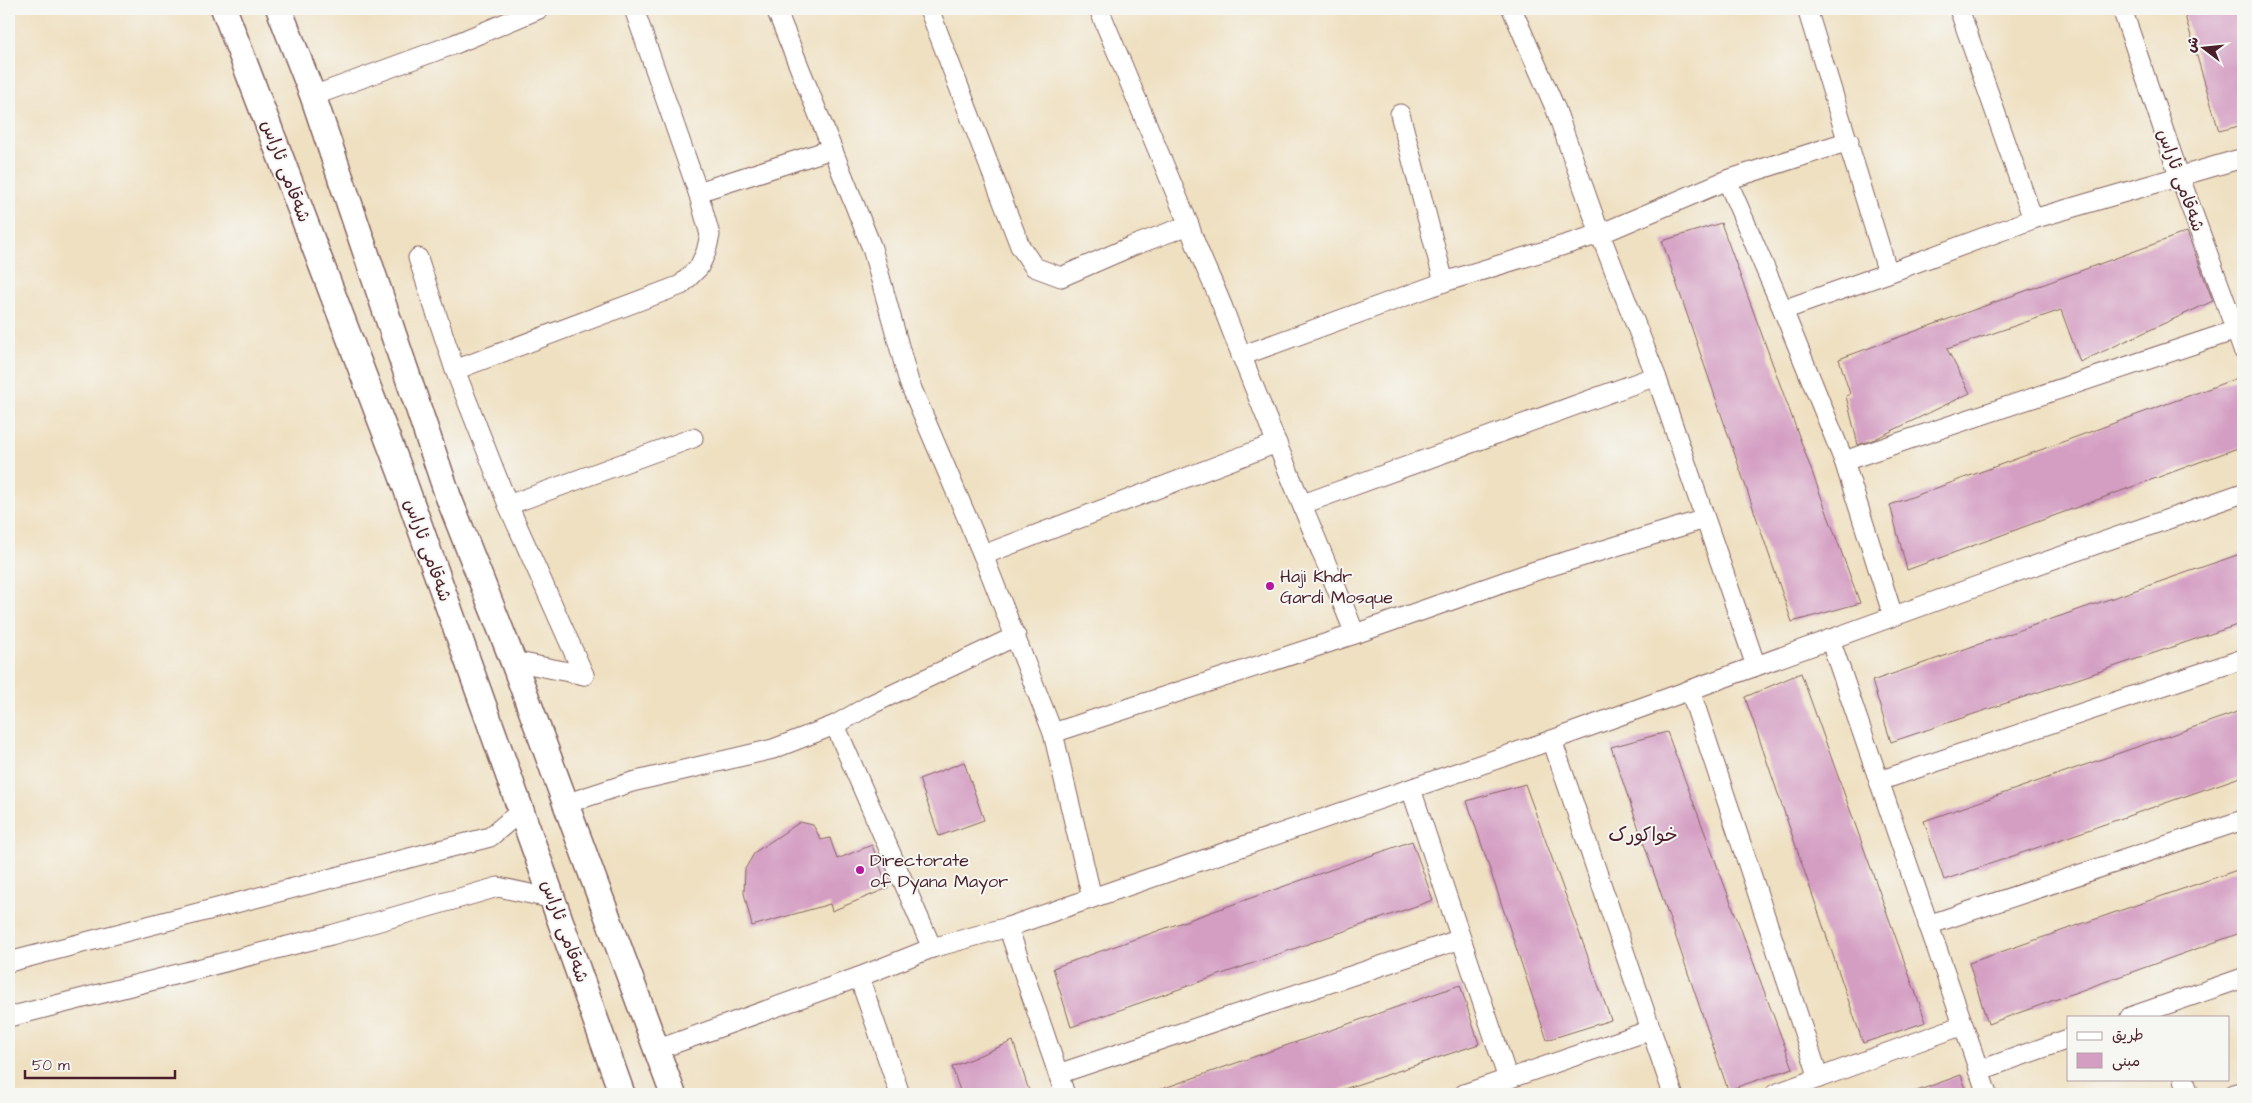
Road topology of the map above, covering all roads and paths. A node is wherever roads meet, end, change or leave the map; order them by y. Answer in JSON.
{"nodes":[{"id":1,"x":224,"y":9,"type":"edge"},
{"id":2,"x":279,"y":9,"type":"edge"},
{"id":3,"x":539,"y":9,"type":"edge"},
{"id":4,"x":634,"y":9,"type":"edge"},
{"id":5,"x":776,"y":9,"type":"edge"},
{"id":6,"x":929,"y":9,"type":"edge"},
{"id":7,"x":1099,"y":9,"type":"edge"},
{"id":8,"x":1512,"y":9,"type":"edge"},
{"id":9,"x":1807,"y":9,"type":"edge"},
{"id":10,"x":1959,"y":9,"type":"edge"},
{"id":11,"x":2122,"y":9,"type":"edge"},
{"id":12,"x":313,"y":96,"type":"junction"},
{"id":13,"x":1400,"y":114,"type":"dead end"},
{"id":14,"x":1849,"y":141,"type":"junction"},
{"id":15,"x":832,"y":149,"type":"junction"},
{"id":16,"x":2243,"y":158,"type":"edge"},
{"id":17,"x":2179,"y":176,"type":"junction"},
{"id":18,"x":1727,"y":180,"type":"junction"},
{"id":19,"x":698,"y":192,"type":"junction"},
{"id":20,"x":2033,"y":219,"type":"junction"},
{"id":21,"x":1189,"y":225,"type":"junction"},
{"id":22,"x":1600,"y":234,"type":"junction"},
{"id":23,"x":418,"y":258,"type":"dead end"},
{"id":24,"x":1888,"y":273,"type":"junction"},
{"id":25,"x":1444,"y":282,"type":"junction"},
{"id":26,"x":1783,"y":310,"type":"junction"},
{"id":27,"x":2236,"y":330,"type":"junction"},
{"id":28,"x":2243,"y":350,"type":"edge"},
{"id":29,"x":1241,"y":356,"type":"junction"},
{"id":30,"x":455,"y":370,"type":"junction"},
{"id":31,"x":1656,"y":376,"type":"junction"},
{"id":32,"x":693,"y":438,"type":"dead end"},
{"id":33,"x":1278,"y":443,"type":"junction"},
{"id":34,"x":1844,"y":461,"type":"junction"},
{"id":35,"x":400,"y":470,"type":"junction"},
{"id":36,"x":2243,"y":493,"type":"edge"},
{"id":37,"x":448,"y":496,"type":"junction"},
{"id":38,"x":1303,"y":504,"type":"junction"},
{"id":39,"x":508,"y":505,"type":"junction"},
{"id":40,"x":1705,"y":518,"type":"junction"},
{"id":41,"x":983,"y":555,"type":"junction"},
{"id":42,"x":1893,"y":616,"type":"junction"},
{"id":43,"x":1355,"y":634,"type":"junction"},
{"id":44,"x":1016,"y":636,"type":"junction"},
{"id":45,"x":1830,"y":639,"type":"junction"},
{"id":46,"x":2243,"y":659,"type":"edge"},
{"id":47,"x":513,"y":661,"type":"junction"},
{"id":48,"x":1756,"y":666,"type":"junction"},
{"id":49,"x":1690,"y":690,"type":"junction"},
{"id":50,"x":835,"y":725,"type":"junction"},
{"id":51,"x":1053,"y":733,"type":"junction"},
{"id":52,"x":1552,"y":740,"type":"junction"},
{"id":53,"x":1879,"y":780,"type":"junction"},
{"id":54,"x":1411,"y":788,"type":"junction"},
{"id":55,"x":565,"y":804,"type":"junction"},
{"id":56,"x":521,"y":810,"type":"junction"},
{"id":57,"x":2243,"y":820,"type":"edge"},
{"id":58,"x":1092,"y":898,"type":"junction"},
{"id":59,"x":554,"y":899,"type":"junction"},
{"id":60,"x":1928,"y":924,"type":"junction"},
{"id":61,"x":1008,"y":926,"type":"junction"},
{"id":62,"x":1461,"y":939,"type":"junction"},
{"id":63,"x":932,"y":948,"type":"junction"},
{"id":64,"x":9,"y":962,"type":"edge"},
{"id":65,"x":859,"y":977,"type":"junction"},
{"id":66,"x":2243,"y":978,"type":"edge"},
{"id":67,"x":2161,"y":1011,"type":"edge"},
{"id":68,"x":2135,"y":1016,"type":"edge"},
{"id":69,"x":9,"y":1017,"type":"edge"},
{"id":70,"x":1963,"y":1025,"type":"junction"},
{"id":71,"x":1651,"y":1030,"type":"junction"},
{"id":72,"x":2067,"y":1039,"type":"edge"},
{"id":73,"x":656,"y":1050,"type":"junction"},
{"id":74,"x":1978,"y":1071,"type":"junction"},
{"id":75,"x":1058,"y":1074,"type":"junction"},
{"id":76,"x":1819,"y":1078,"type":"junction"},
{"id":77,"x":1508,"y":1079,"type":"junction"},
{"id":78,"x":2184,"y":1080,"type":"edge"},
{"id":79,"x":2243,"y":1091,"type":"edge"},
{"id":80,"x":622,"y":1094,"type":"edge"},
{"id":81,"x":673,"y":1094,"type":"edge"},
{"id":82,"x":900,"y":1094,"type":"edge"},
{"id":83,"x":1065,"y":1094,"type":"edge"},
{"id":84,"x":1464,"y":1094,"type":"edge"},
{"id":85,"x":1673,"y":1094,"type":"edge"},
{"id":86,"x":1775,"y":1094,"type":"edge"},
{"id":87,"x":1987,"y":1094,"type":"edge"},
{"id":88,"x":2189,"y":1094,"type":"edge"},
{"id":89,"x":2234,"y":1094,"type":"edge"}],
"edges":[{"from":1,"to":35,"type":"main road","name":"شەقامی ئاراس"},
{"from":2,"to":12,"type":"main road"},
{"from":3,"to":12,"type":"street"},
{"from":4,"to":19,"type":"street"},
{"from":5,"to":15,"type":"street"},
{"from":6,"to":21,"type":"street"},
{"from":7,"to":21,"type":"street"},
{"from":8,"to":22,"type":"street"},
{"from":9,"to":14,"type":"street"},
{"from":10,"to":20,"type":"street"},
{"from":11,"to":17,"type":"street","name":"شەقامی ئاراس"},
{"from":12,"to":37,"type":"main road"},
{"from":13,"to":25,"type":"street"},
{"from":14,"to":18,"type":"street"},
{"from":14,"to":24,"type":"street"},
{"from":15,"to":19,"type":"street"},
{"from":15,"to":41,"type":"street"},
{"from":16,"to":17,"type":"street"},
{"from":17,"to":20,"type":"street"},
{"from":17,"to":27,"type":"street","name":"شەقامی ئاراس"},
{"from":18,"to":22,"type":"street"},
{"from":18,"to":26,"type":"street"},
{"from":19,"to":30,"type":"street"},
{"from":20,"to":24,"type":"street"},
{"from":21,"to":29,"type":"street"},
{"from":22,"to":25,"type":"street"},
{"from":22,"to":31,"type":"street"},
{"from":23,"to":30,"type":"street"},
{"from":24,"to":26,"type":"street"},
{"from":25,"to":29,"type":"street"},
{"from":26,"to":34,"type":"street"},
{"from":27,"to":28,"type":"street","name":"شەقامی ئاراس"},
{"from":27,"to":34,"type":"street"},
{"from":29,"to":33,"type":"street"},
{"from":30,"to":39,"type":"street"},
{"from":31,"to":38,"type":"street"},
{"from":31,"to":40,"type":"street"},
{"from":32,"to":39,"type":"street"},
{"from":33,"to":38,"type":"street"},
{"from":33,"to":41,"type":"street"},
{"from":34,"to":42,"type":"street"},
{"from":35,"to":37,"type":"main road"},
{"from":35,"to":56,"type":"main road","name":"شەقامی ئاراس"},
{"from":36,"to":42,"type":"street"},
{"from":37,"to":47,"type":"main road"},
{"from":38,"to":43,"type":"street"},
{"from":39,"to":47,"type":"street"},
{"from":40,"to":43,"type":"street"},
{"from":40,"to":48,"type":"street"},
{"from":41,"to":44,"type":"street"},
{"from":42,"to":45,"type":"street"},
{"from":43,"to":51,"type":"street"},
{"from":44,"to":50,"type":"street"},
{"from":44,"to":51,"type":"street"},
{"from":45,"to":48,"type":"street"},
{"from":45,"to":53,"type":"street"},
{"from":46,"to":53,"type":"street"},
{"from":47,"to":55,"type":"main road"},
{"from":48,"to":49,"type":"street"},
{"from":49,"to":52,"type":"street"},
{"from":49,"to":76,"type":"street"},
{"from":50,"to":55,"type":"street"},
{"from":50,"to":63,"type":"street"},
{"from":51,"to":58,"type":"street"},
{"from":52,"to":54,"type":"street"},
{"from":52,"to":71,"type":"street"},
{"from":53,"to":60,"type":"street"},
{"from":54,"to":58,"type":"street"},
{"from":54,"to":62,"type":"street"},
{"from":55,"to":73,"type":"main road"},
{"from":56,"to":59,"type":"main road","name":"شەقامی ئاراس"},
{"from":56,"to":64,"type":"street"},
{"from":57,"to":60,"type":"street"},
{"from":58,"to":61,"type":"street"},
{"from":59,"to":69,"type":"street"},
{"from":59,"to":80,"type":"main road","name":"شەقامی ئاراس"},
{"from":60,"to":70,"type":"street"},
{"from":61,"to":63,"type":"street"},
{"from":61,"to":75,"type":"street"},
{"from":62,"to":75,"type":"street"},
{"from":62,"to":77,"type":"street"},
{"from":63,"to":65,"type":"street"},
{"from":65,"to":73,"type":"street"},
{"from":65,"to":82,"type":"street"},
{"from":66,"to":67,"type":"street"},
{"from":67,"to":68,"type":"street"},
{"from":70,"to":74,"type":"street"},
{"from":70,"to":76,"type":"street"},
{"from":71,"to":77,"type":"street"},
{"from":71,"to":85,"type":"street"},
{"from":72,"to":74,"type":"street"},
{"from":73,"to":81,"type":"main road"},
{"from":74,"to":87,"type":"street"},
{"from":75,"to":83,"type":"street"},
{"from":76,"to":86,"type":"street"},
{"from":77,"to":84,"type":"street"},
{"from":78,"to":88,"type":"street"},
{"from":79,"to":89,"type":"street"}]}
